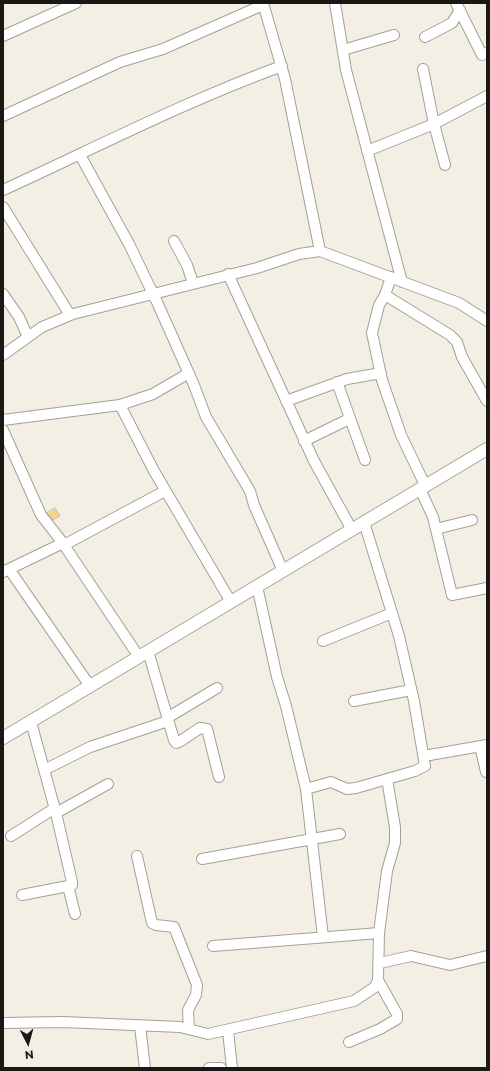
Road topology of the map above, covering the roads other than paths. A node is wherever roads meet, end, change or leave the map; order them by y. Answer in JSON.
{"nodes":[{"id":1,"x":76,"y":3,"type":"edge"},
{"id":2,"x":335,"y":3,"type":"edge"},
{"id":3,"x":263,"y":4,"type":"edge"},
{"id":4,"x":458,"y":7,"type":"edge"},
{"id":5,"x":394,"y":35,"type":"dead end"},
{"id":6,"x":3,"y":36,"type":"edge"},
{"id":7,"x":425,"y":38,"type":"dead end"},
{"id":8,"x":343,"y":50,"type":"junction"},
{"id":9,"x":487,"y":53,"type":"edge"},
{"id":10,"x":282,"y":66,"type":"junction"},
{"id":11,"x":422,"y":70,"type":"dead end"},
{"id":12,"x":487,"y":96,"type":"edge"},
{"id":13,"x":3,"y":116,"type":"edge"},
{"id":14,"x":434,"y":124,"type":"junction"},
{"id":15,"x":367,"y":151,"type":"junction"},
{"id":16,"x":80,"y":155,"type":"junction"},
{"id":17,"x":445,"y":165,"type":"dead end"},
{"id":18,"x":3,"y":190,"type":"edge"},
{"id":19,"x":3,"y":208,"type":"edge"},
{"id":20,"x":174,"y":241,"type":"dead end"},
{"id":21,"x":320,"y":251,"type":"junction"},
{"id":22,"x":228,"y":274,"type":"junction"},
{"id":23,"x":390,"y":279,"type":"junction"},
{"id":24,"x":402,"y":282,"type":"junction"},
{"id":25,"x":192,"y":283,"type":"junction"},
{"id":26,"x":152,"y":293,"type":"junction"},
{"id":27,"x":385,"y":293,"type":"junction"},
{"id":28,"x":3,"y":294,"type":"edge"},
{"id":29,"x":70,"y":315,"type":"junction"},
{"id":30,"x":487,"y":321,"type":"edge"},
{"id":31,"x":28,"y":337,"type":"junction"},
{"id":32,"x":15,"y":346,"type":"junction"},
{"id":33,"x":3,"y":348,"type":"edge"},
{"id":34,"x":3,"y":355,"type":"edge"},
{"id":35,"x":189,"y":373,"type":"junction"},
{"id":36,"x":381,"y":373,"type":"junction"},
{"id":37,"x":337,"y":382,"type":"junction"},
{"id":38,"x":286,"y":401,"type":"junction"},
{"id":39,"x":487,"y":401,"type":"edge"},
{"id":40,"x":120,"y":405,"type":"junction"},
{"id":41,"x":349,"y":419,"type":"junction"},
{"id":42,"x":3,"y":420,"type":"edge"},
{"id":43,"x":3,"y":430,"type":"edge"},
{"id":44,"x":304,"y":441,"type":"junction"},
{"id":45,"x":6,"y":445,"type":"edge"},
{"id":46,"x":487,"y":448,"type":"edge"},
{"id":47,"x":365,"y":460,"type":"dead end"},
{"id":48,"x":423,"y":487,"type":"junction"},
{"id":49,"x":165,"y":491,"type":"junction"},
{"id":50,"x":472,"y":520,"type":"dead end"},
{"id":51,"x":364,"y":522,"type":"junction"},
{"id":52,"x":436,"y":529,"type":"junction"},
{"id":53,"x":352,"y":530,"type":"junction"},
{"id":54,"x":64,"y":544,"type":"junction"},
{"id":55,"x":6,"y":570,"type":"edge"},
{"id":56,"x":283,"y":571,"type":"junction"},
{"id":57,"x":257,"y":586,"type":"junction"},
{"id":58,"x":487,"y":588,"type":"edge"},
{"id":59,"x":231,"y":602,"type":"junction"},
{"id":60,"x":392,"y":613,"type":"junction"},
{"id":61,"x":323,"y":641,"type":"dead end"},
{"id":62,"x":144,"y":654,"type":"junction"},
{"id":63,"x":90,"y":686,"type":"junction"},
{"id":64,"x":217,"y":688,"type":"dead end"},
{"id":65,"x":411,"y":690,"type":"junction"},
{"id":66,"x":354,"y":701,"type":"dead end"},
{"id":67,"x":168,"y":720,"type":"junction"},
{"id":68,"x":31,"y":722,"type":"junction"},
{"id":69,"x":4,"y":736,"type":"edge"},
{"id":70,"x":484,"y":746,"type":"edge"},
{"id":71,"x":424,"y":756,"type":"junction"},
{"id":72,"x":44,"y":770,"type":"junction"},
{"id":73,"x":486,"y":772,"type":"edge"},
{"id":74,"x":219,"y":777,"type":"dead end"},
{"id":75,"x":387,"y":779,"type":"junction"},
{"id":76,"x":108,"y":784,"type":"dead end"},
{"id":77,"x":306,"y":789,"type":"junction"},
{"id":78,"x":55,"y":810,"type":"junction"},
{"id":79,"x":340,"y":834,"type":"dead end"},
{"id":80,"x":11,"y":836,"type":"dead end"},
{"id":81,"x":313,"y":840,"type":"junction"},
{"id":82,"x":137,"y":856,"type":"dead end"},
{"id":83,"x":202,"y":860,"type":"dead end"},
{"id":84,"x":68,"y":886,"type":"junction"},
{"id":85,"x":22,"y":895,"type":"dead end"},
{"id":86,"x":75,"y":914,"type":"dead end"},
{"id":87,"x":379,"y":933,"type":"junction"},
{"id":88,"x":323,"y":937,"type":"junction"},
{"id":89,"x":214,"y":946,"type":"dead end"},
{"id":90,"x":487,"y":956,"type":"edge"},
{"id":91,"x":380,"y":963,"type":"junction"},
{"id":92,"x":378,"y":980,"type":"junction"},
{"id":93,"x":3,"y":1023,"type":"edge"},
{"id":94,"x":140,"y":1026,"type":"junction"},
{"id":95,"x":189,"y":1029,"type":"junction"},
{"id":96,"x":228,"y":1031,"type":"junction"},
{"id":97,"x":349,"y":1042,"type":"dead end"},
{"id":98,"x":145,"y":1068,"type":"edge"},
{"id":99,"x":209,"y":1068,"type":"edge"},
{"id":100,"x":221,"y":1068,"type":"edge"},
{"id":101,"x":232,"y":1068,"type":"edge"}],
"edges":[{"from":1,"to":6,"type":"street"},
{"from":2,"to":8,"type":"street"},
{"from":3,"to":10,"type":"street"},
{"from":3,"to":13,"type":"street"},
{"from":4,"to":7,"type":"street"},
{"from":4,"to":9,"type":"street"},
{"from":5,"to":8,"type":"street"},
{"from":8,"to":15,"type":"street"},
{"from":10,"to":16,"type":"street"},
{"from":10,"to":21,"type":"street"},
{"from":11,"to":14,"type":"street"},
{"from":12,"to":14,"type":"street"},
{"from":14,"to":15,"type":"street"},
{"from":14,"to":17,"type":"street"},
{"from":15,"to":24,"type":"street"},
{"from":16,"to":18,"type":"street"},
{"from":16,"to":26,"type":"street"},
{"from":19,"to":29,"type":"street"},
{"from":20,"to":25,"type":"street"},
{"from":21,"to":22,"type":"street"},
{"from":21,"to":23,"type":"street"},
{"from":22,"to":25,"type":"street"},
{"from":22,"to":38,"type":"street"},
{"from":23,"to":24,"type":"street"},
{"from":23,"to":27,"type":"street"},
{"from":24,"to":30,"type":"street"},
{"from":25,"to":26,"type":"street"},
{"from":26,"to":29,"type":"street"},
{"from":26,"to":35,"type":"street"},
{"from":27,"to":36,"type":"street"},
{"from":27,"to":39,"type":"street"},
{"from":28,"to":31,"type":"street"},
{"from":29,"to":31,"type":"street"},
{"from":31,"to":32,"type":"street"},
{"from":32,"to":33,"type":"street"},
{"from":32,"to":34,"type":"street"},
{"from":35,"to":40,"type":"street"},
{"from":35,"to":56,"type":"street"},
{"from":36,"to":37,"type":"street"},
{"from":36,"to":48,"type":"street"},
{"from":37,"to":38,"type":"street"},
{"from":37,"to":41,"type":"street"},
{"from":38,"to":44,"type":"street"},
{"from":40,"to":42,"type":"street"},
{"from":40,"to":49,"type":"street"},
{"from":41,"to":44,"type":"street"},
{"from":41,"to":47,"type":"street"},
{"from":43,"to":45,"type":"street"},
{"from":44,"to":53,"type":"street"},
{"from":45,"to":54,"type":"street"},
{"from":46,"to":48,"type":"main road"},
{"from":48,"to":51,"type":"main road"},
{"from":48,"to":52,"type":"street"},
{"from":49,"to":54,"type":"street"},
{"from":49,"to":59,"type":"street"},
{"from":50,"to":52,"type":"street"},
{"from":51,"to":53,"type":"main road"},
{"from":51,"to":60,"type":"street"},
{"from":52,"to":58,"type":"street"},
{"from":53,"to":56,"type":"main road"},
{"from":54,"to":55,"type":"street"},
{"from":54,"to":62,"type":"street"},
{"from":55,"to":63,"type":"street"},
{"from":56,"to":57,"type":"main road"},
{"from":57,"to":59,"type":"main road"},
{"from":57,"to":77,"type":"street"},
{"from":59,"to":62,"type":"main road"},
{"from":60,"to":61,"type":"street"},
{"from":60,"to":65,"type":"street"},
{"from":62,"to":63,"type":"main road"},
{"from":62,"to":67,"type":"street"},
{"from":63,"to":68,"type":"main road"},
{"from":64,"to":67,"type":"street"},
{"from":65,"to":66,"type":"street"},
{"from":65,"to":71,"type":"street"},
{"from":67,"to":72,"type":"street"},
{"from":67,"to":74,"type":"street"},
{"from":68,"to":69,"type":"main road"},
{"from":68,"to":72,"type":"street"},
{"from":70,"to":71,"type":"street"},
{"from":70,"to":73,"type":"street"},
{"from":71,"to":75,"type":"street"},
{"from":72,"to":78,"type":"street"},
{"from":75,"to":77,"type":"street"},
{"from":75,"to":87,"type":"street"},
{"from":76,"to":78,"type":"street"},
{"from":77,"to":81,"type":"street"},
{"from":78,"to":80,"type":"street"},
{"from":78,"to":84,"type":"street"},
{"from":79,"to":81,"type":"street"},
{"from":81,"to":83,"type":"street"},
{"from":81,"to":88,"type":"street"},
{"from":82,"to":95,"type":"street"},
{"from":84,"to":85,"type":"street"},
{"from":84,"to":86,"type":"street"},
{"from":87,"to":88,"type":"street"},
{"from":87,"to":91,"type":"street"},
{"from":88,"to":89,"type":"street"},
{"from":90,"to":91,"type":"street"},
{"from":91,"to":92,"type":"street"},
{"from":92,"to":96,"type":"street"},
{"from":92,"to":97,"type":"street"},
{"from":93,"to":94,"type":"street"},
{"from":94,"to":95,"type":"street"},
{"from":94,"to":98,"type":"street"},
{"from":95,"to":96,"type":"street"},
{"from":96,"to":101,"type":"street"},
{"from":99,"to":100,"type":"street"}]}
